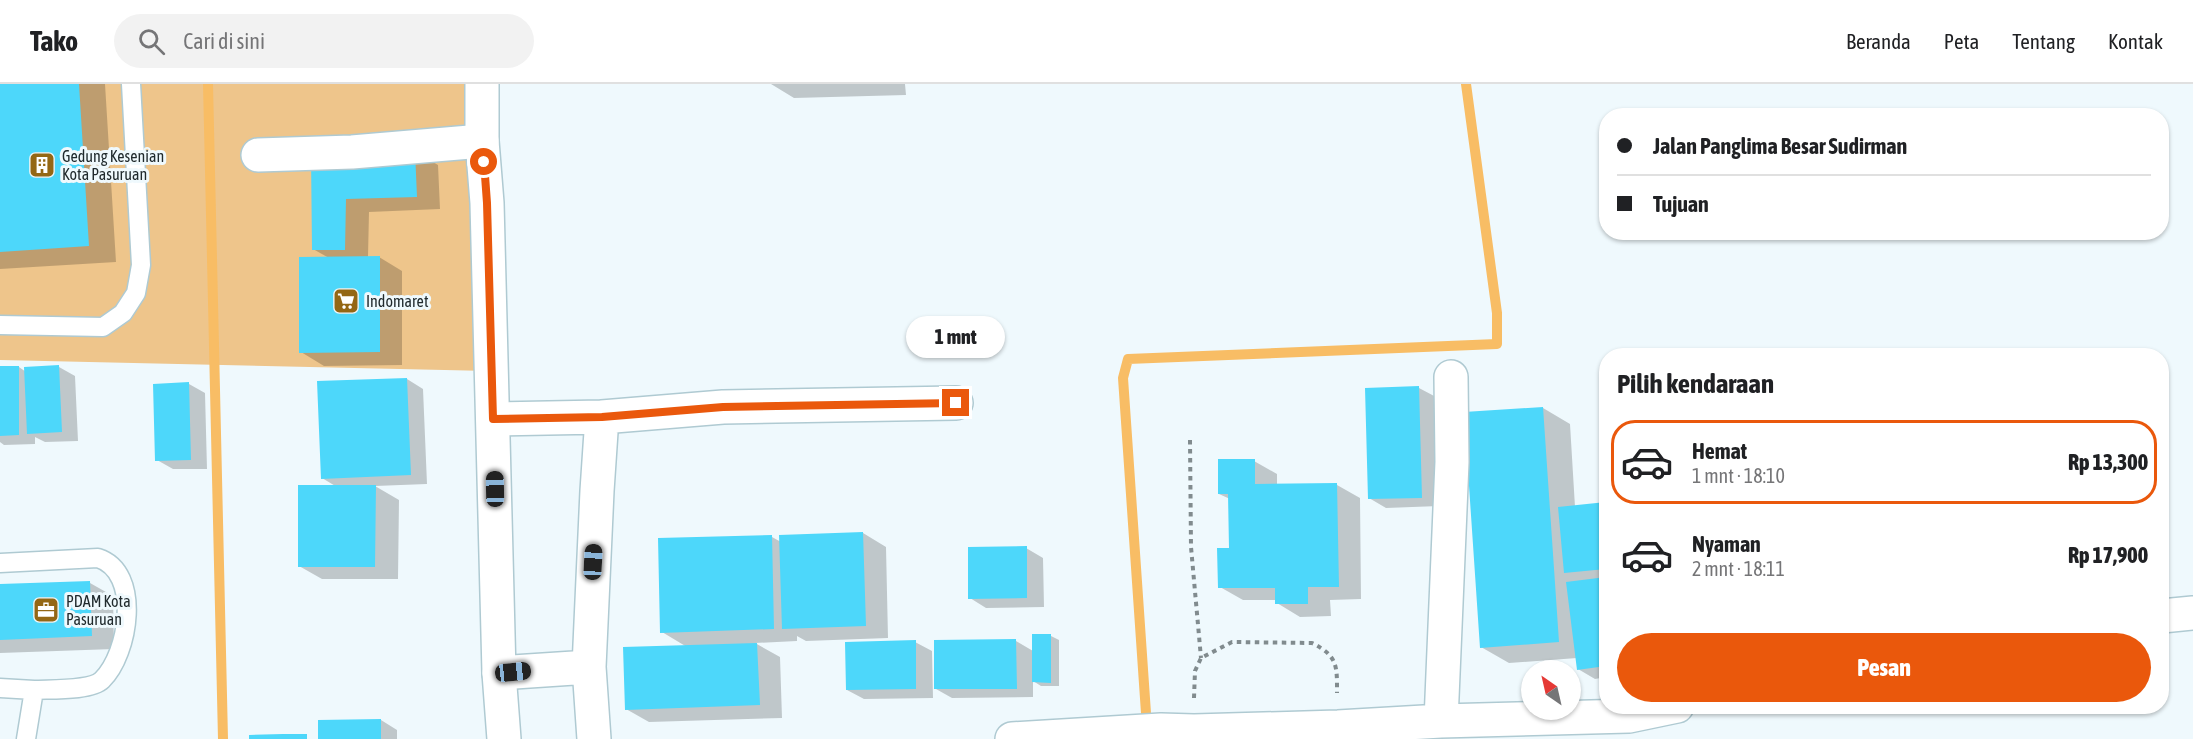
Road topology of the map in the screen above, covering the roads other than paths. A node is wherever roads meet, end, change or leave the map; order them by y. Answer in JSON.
{"nodes":[{"id":1,"x":131,"y":84,"type":"edge"},
{"id":2,"x":482,"y":84,"type":"edge"},
{"id":3,"x":482,"y":141,"type":"junction"},
{"id":4,"x":258,"y":155,"type":"dead end"},
{"id":5,"x":0,"y":326,"type":"edge"},
{"id":6,"x":1451,"y":377,"type":"dead end"},
{"id":7,"x":956,"y":403,"type":"dead end"},
{"id":8,"x":602,"y":417,"type":"junction"},
{"id":9,"x":493,"y":419,"type":"junction"},
{"id":10,"x":0,"y":562,"type":"edge"},
{"id":11,"x":2193,"y":614,"type":"edge"},
{"id":12,"x":2169,"y":616,"type":"edge"},
{"id":13,"x":589,"y":667,"type":"junction"},
{"id":14,"x":499,"y":673,"type":"junction"},
{"id":15,"x":0,"y":688,"type":"edge"},
{"id":16,"x":34,"y":690,"type":"junction"},
{"id":17,"x":1639,"y":714,"type":"edge"},
{"id":18,"x":1441,"y":721,"type":"junction"},
{"id":19,"x":1578,"y":728,"type":"edge"},
{"id":20,"x":26,"y":739,"type":"edge"},
{"id":21,"x":504,"y":739,"type":"edge"},
{"id":22,"x":594,"y":739,"type":"edge"},
{"id":23,"x":1012,"y":739,"type":"edge"}],
"edges":[{"from":1,"to":5,"type":"lane"},
{"from":2,"to":3,"type":"street"},
{"from":3,"to":4,"type":"street"},
{"from":3,"to":9,"type":"street"},
{"from":6,"to":18,"type":"street"},
{"from":7,"to":8,"type":"street"},
{"from":8,"to":9,"type":"street"},
{"from":8,"to":13,"type":"street"},
{"from":9,"to":14,"type":"street"},
{"from":10,"to":16,"type":"lane"},
{"from":11,"to":12,"type":"street"},
{"from":13,"to":14,"type":"street"},
{"from":13,"to":22,"type":"street"},
{"from":14,"to":21,"type":"street"},
{"from":15,"to":16,"type":"lane"},
{"from":16,"to":20,"type":"lane"},
{"from":17,"to":19,"type":"street"},
{"from":18,"to":19,"type":"street"},
{"from":18,"to":23,"type":"street"}]}
